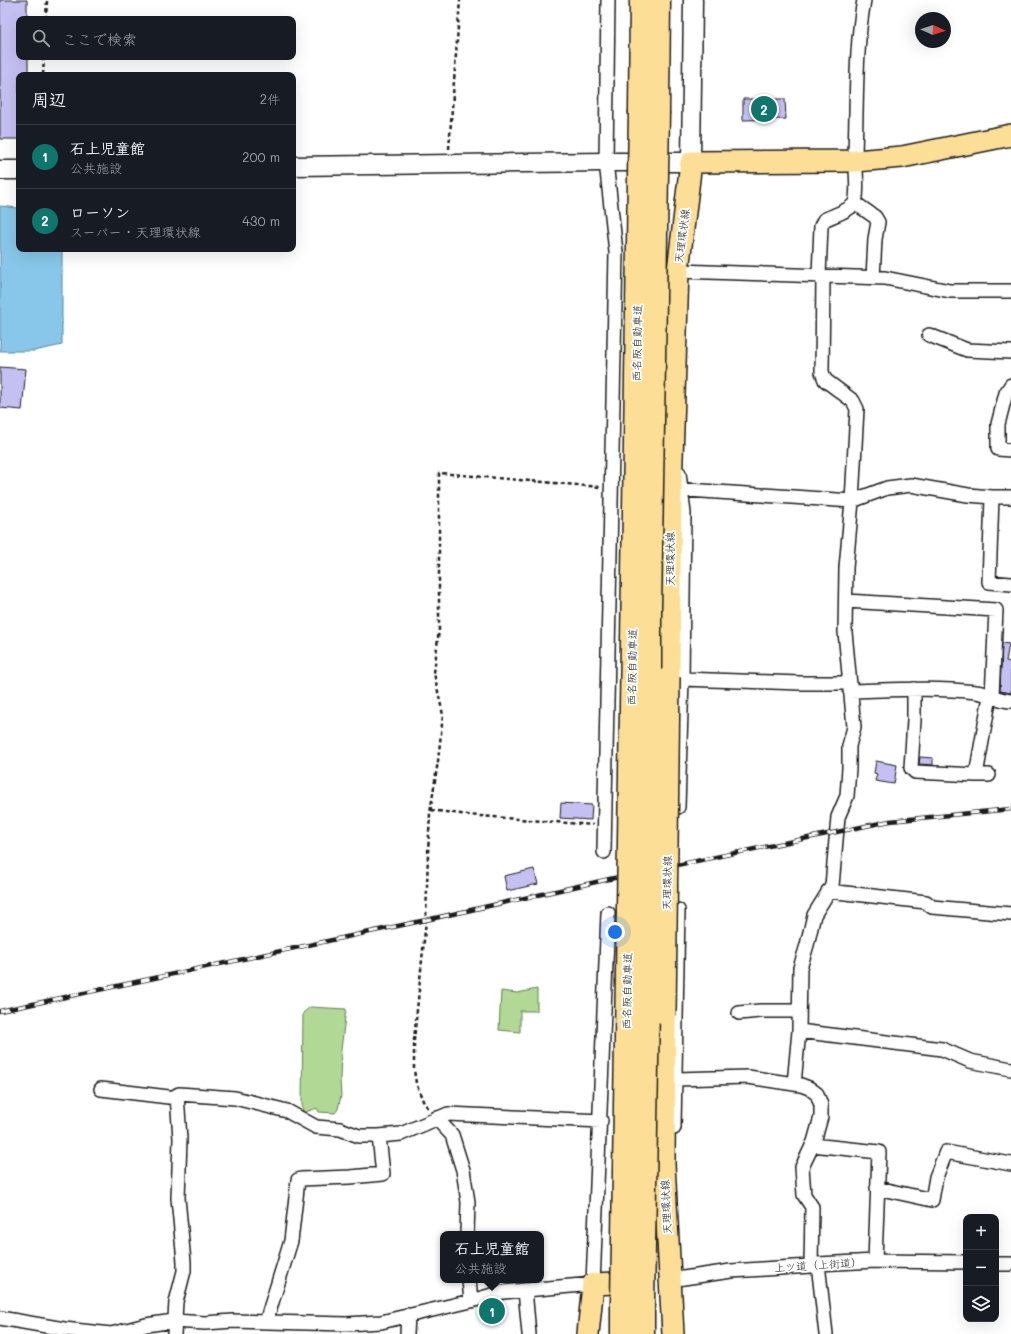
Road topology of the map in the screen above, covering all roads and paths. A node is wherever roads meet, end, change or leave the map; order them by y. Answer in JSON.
{"nodes":[{"id":1,"x":47,"y":0,"type":"edge"},
{"id":2,"x":460,"y":0,"type":"edge"},
{"id":3,"x":608,"y":0,"type":"edge"},
{"id":4,"x":641,"y":0,"type":"edge"},
{"id":5,"x":659,"y":0,"type":"edge"},
{"id":6,"x":693,"y":0,"type":"edge"},
{"id":7,"x":864,"y":0,"type":"edge"},
{"id":8,"x":46,"y":16,"type":"edge"},
{"id":9,"x":44,"y":60,"type":"edge"},
{"id":10,"x":43,"y":72,"type":"edge"},
{"id":11,"x":649,"y":112,"type":"junction"},
{"id":12,"x":1011,"y":135,"type":"edge"},
{"id":13,"x":855,"y":161,"type":"junction"},
{"id":14,"x":606,"y":162,"type":"junction"},
{"id":15,"x":691,"y":162,"type":"junction"},
{"id":16,"x":448,"y":163,"type":"junction"},
{"id":17,"x":296,"y":166,"type":"edge"},
{"id":18,"x":0,"y":170,"type":"edge"},
{"id":19,"x":16,"y":170,"type":"edge"},
{"id":20,"x":854,"y":203,"type":"junction"},
{"id":21,"x":678,"y":271,"type":"junction"},
{"id":22,"x":821,"y":276,"type":"junction"},
{"id":23,"x":873,"y":278,"type":"junction"},
{"id":24,"x":1011,"y":291,"type":"edge"},
{"id":25,"x":929,"y":335,"type":"dead end"},
{"id":26,"x":1011,"y":352,"type":"edge"},
{"id":27,"x":1011,"y":385,"type":"edge"},
{"id":28,"x":1011,"y":450,"type":"edge"},
{"id":29,"x":612,"y":488,"type":"junction"},
{"id":30,"x":676,"y":489,"type":"junction"},
{"id":31,"x":992,"y":497,"type":"junction"},
{"id":32,"x":1011,"y":497,"type":"edge"},
{"id":33,"x":852,"y":501,"type":"junction"},
{"id":34,"x":1011,"y":584,"type":"edge"},
{"id":35,"x":846,"y":602,"type":"junction"},
{"id":36,"x":675,"y":678,"type":"junction"},
{"id":37,"x":849,"y":687,"type":"junction"},
{"id":38,"x":914,"y":689,"type":"junction"},
{"id":39,"x":991,"y":696,"type":"junction"},
{"id":40,"x":1011,"y":701,"type":"edge"},
{"id":41,"x":990,"y":774,"type":"dead end"},
{"id":42,"x":976,"y":775,"type":"junction"},
{"id":43,"x":431,"y":810,"type":"junction"},
{"id":44,"x":604,"y":826,"type":"junction"},
{"id":45,"x":677,"y":830,"type":"dead end"},
{"id":46,"x":604,"y":852,"type":"dead end"},
{"id":47,"x":828,"y":891,"type":"junction"},
{"id":48,"x":678,"y":910,"type":"dead end"},
{"id":49,"x":608,"y":913,"type":"dead end"},
{"id":50,"x":1011,"y":914,"type":"edge"},
{"id":51,"x":799,"y":1011,"type":"junction"},
{"id":52,"x":739,"y":1014,"type":"dead end"},
{"id":53,"x":799,"y":1031,"type":"junction"},
{"id":54,"x":1011,"y":1068,"type":"edge"},
{"id":55,"x":676,"y":1079,"type":"junction"},
{"id":56,"x":794,"y":1084,"type":"junction"},
{"id":57,"x":101,"y":1089,"type":"dead end"},
{"id":58,"x":177,"y":1098,"type":"junction"},
{"id":59,"x":436,"y":1118,"type":"junction"},
{"id":60,"x":601,"y":1121,"type":"junction"},
{"id":61,"x":379,"y":1136,"type":"junction"},
{"id":62,"x":812,"y":1145,"type":"junction"},
{"id":63,"x":1011,"y":1164,"type":"edge"},
{"id":64,"x":878,"y":1188,"type":"junction"},
{"id":65,"x":667,"y":1222,"type":"junction"},
{"id":66,"x":467,"y":1231,"type":"edge"},
{"id":67,"x":875,"y":1261,"type":"junction"},
{"id":68,"x":963,"y":1262,"type":"edge"},
{"id":69,"x":999,"y":1264,"type":"edge"},
{"id":70,"x":1011,"y":1264,"type":"edge"},
{"id":71,"x":814,"y":1265,"type":"junction"},
{"id":72,"x":670,"y":1280,"type":"junction"},
{"id":73,"x":469,"y":1283,"type":"edge"},
{"id":74,"x":593,"y":1284,"type":"junction"},
{"id":75,"x":525,"y":1290,"type":"junction"},
{"id":76,"x":471,"y":1302,"type":"junction"},
{"id":77,"x":408,"y":1315,"type":"junction"},
{"id":78,"x":0,"y":1318,"type":"edge"},
{"id":79,"x":267,"y":1321,"type":"junction"},
{"id":80,"x":632,"y":1324,"type":"edge"},
{"id":81,"x":174,"y":1328,"type":"edge"},
{"id":82,"x":407,"y":1334,"type":"edge"},
{"id":83,"x":529,"y":1334,"type":"edge"},
{"id":84,"x":588,"y":1334,"type":"edge"},
{"id":85,"x":673,"y":1334,"type":"edge"},
{"id":86,"x":826,"y":1334,"type":"edge"}],
"edges":[{"from":1,"to":8,"type":"path"},
{"from":2,"to":16,"type":"path"},
{"from":3,"to":14,"type":"street"},
{"from":4,"to":11,"type":"highway","name":"西名阪自動車道"},
{"from":5,"to":11,"type":"highway","name":"西名阪自動車道"},
{"from":6,"to":15,"type":"street"},
{"from":7,"to":13,"type":"street"},
{"from":9,"to":10,"type":"path"},
{"from":11,"to":80,"type":"highway","name":"西名阪自動車道","bridge":true},
{"from":12,"to":13,"type":"main road"},
{"from":13,"to":15,"type":"main road"},
{"from":13,"to":20,"type":"street"},
{"from":14,"to":15,"type":"street"},
{"from":14,"to":16,"type":"street"},
{"from":14,"to":29,"type":"street"},
{"from":15,"to":21,"type":"main road","name":"天理環状線"},
{"from":16,"to":17,"type":"street"},
{"from":18,"to":19,"type":"street"},
{"from":20,"to":22,"type":"street"},
{"from":20,"to":23,"type":"street"},
{"from":21,"to":22,"type":"street"},
{"from":21,"to":30,"type":"main road","name":"天理環状線"},
{"from":22,"to":23,"type":"street"},
{"from":22,"to":33,"type":"street"},
{"from":23,"to":24,"type":"street"},
{"from":25,"to":26,"type":"street"},
{"from":27,"to":28,"type":"street"},
{"from":29,"to":43,"type":"path"},
{"from":29,"to":44,"type":"street"},
{"from":30,"to":33,"type":"street"},
{"from":30,"to":36,"type":"main road","name":"天理環状線"},
{"from":31,"to":32,"type":"street"},
{"from":31,"to":33,"type":"street"},
{"from":31,"to":34,"type":"street"},
{"from":33,"to":35,"type":"street"},
{"from":35,"to":37,"type":"street"},
{"from":35,"to":39,"type":"street"},
{"from":36,"to":37,"type":"street"},
{"from":36,"to":45,"type":"street"},
{"from":36,"to":65,"type":"main road","name":"天理環状線","bridge":true},
{"from":37,"to":38,"type":"street"},
{"from":37,"to":47,"type":"street"},
{"from":38,"to":39,"type":"street"},
{"from":38,"to":42,"type":"street"},
{"from":39,"to":40,"type":"street"},
{"from":39,"to":42,"type":"street"},
{"from":41,"to":42,"type":"street"},
{"from":43,"to":44,"type":"path"},
{"from":43,"to":59,"type":"path"},
{"from":44,"to":46,"type":"street"},
{"from":47,"to":50,"type":"street"},
{"from":47,"to":51,"type":"street"},
{"from":48,"to":55,"type":"street"},
{"from":49,"to":60,"type":"street"},
{"from":51,"to":52,"type":"street"},
{"from":51,"to":53,"type":"street"},
{"from":53,"to":54,"type":"street"},
{"from":53,"to":56,"type":"street"},
{"from":55,"to":56,"type":"street"},
{"from":55,"to":65,"type":"street"},
{"from":56,"to":62,"type":"street"},
{"from":57,"to":58,"type":"street"},
{"from":58,"to":61,"type":"street"},
{"from":58,"to":81,"type":"street"},
{"from":59,"to":60,"type":"street"},
{"from":59,"to":61,"type":"street"},
{"from":59,"to":66,"type":"street"},
{"from":60,"to":74,"type":"street"},
{"from":61,"to":79,"type":"street"},
{"from":62,"to":64,"type":"street"},
{"from":62,"to":71,"type":"street"},
{"from":63,"to":64,"type":"street"},
{"from":64,"to":67,"type":"street"},
{"from":65,"to":72,"type":"main road","name":"天理環状線"},
{"from":67,"to":68,"type":"street","name":"上ツ道（上街道）"},
{"from":67,"to":71,"type":"street","name":"上ツ道（上街道）"},
{"from":69,"to":70,"type":"street"},
{"from":71,"to":72,"type":"street","name":"上ツ道（上街道）"},
{"from":71,"to":86,"type":"street"},
{"from":72,"to":74,"type":"main road"},
{"from":72,"to":85,"type":"main road","name":"天理環状線"},
{"from":73,"to":76,"type":"street"},
{"from":74,"to":75,"type":"street"},
{"from":74,"to":84,"type":"main road"},
{"from":75,"to":76,"type":"street"},
{"from":75,"to":83,"type":"street"},
{"from":76,"to":77,"type":"street"},
{"from":77,"to":79,"type":"street"},
{"from":77,"to":82,"type":"street"},
{"from":78,"to":81,"type":"street"},
{"from":79,"to":81,"type":"street"}]}
